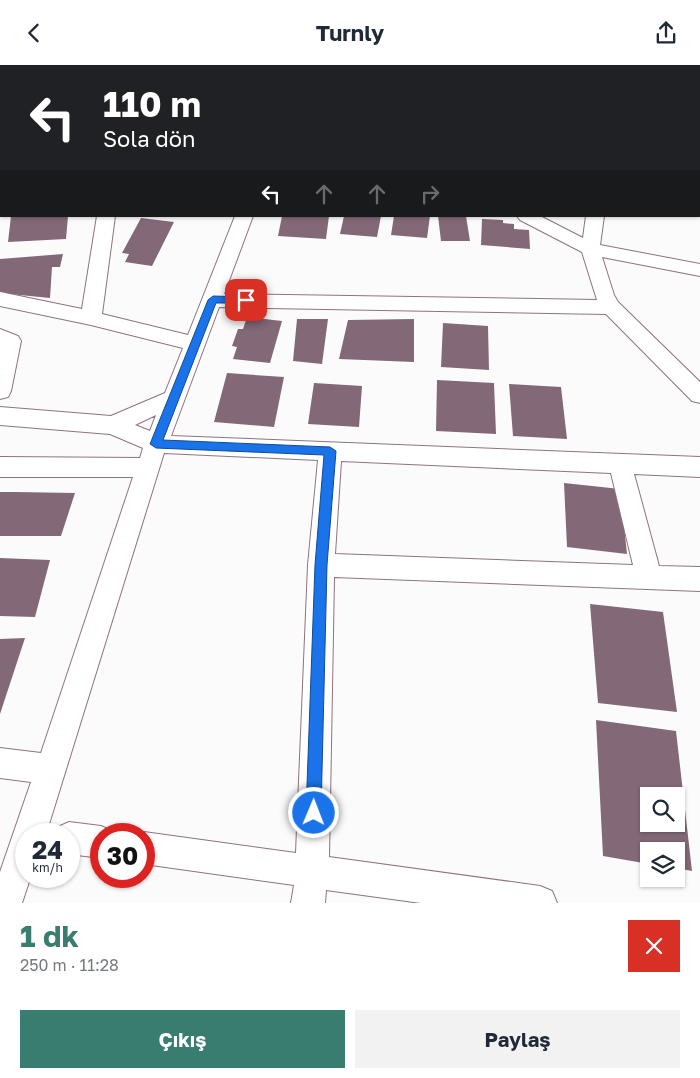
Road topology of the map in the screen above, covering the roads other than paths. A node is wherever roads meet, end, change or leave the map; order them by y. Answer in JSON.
{"nodes":[{"id":1,"x":106,"y":217,"type":"edge"},
{"id":2,"x":244,"y":217,"type":"edge"},
{"id":3,"x":528,"y":217,"type":"edge"},
{"id":4,"x":595,"y":217,"type":"edge"},
{"id":5,"x":590,"y":249,"type":"junction"},
{"id":6,"x":700,"y":270,"type":"edge"},
{"id":7,"x":0,"y":299,"type":"edge"},
{"id":8,"x":213,"y":300,"type":"junction"},
{"id":9,"x":612,"y":307,"type":"junction"},
{"id":10,"x":91,"y":318,"type":"junction"},
{"id":11,"x":0,"y":336,"type":"edge"},
{"id":12,"x":195,"y":344,"type":"junction"},
{"id":13,"x":699,"y":390,"type":"edge"},
{"id":14,"x":0,"y":391,"type":"edge"},
{"id":15,"x":174,"y":398,"type":"junction"},
{"id":16,"x":0,"y":415,"type":"edge"},
{"id":17,"x":113,"y":425,"type":"junction"},
{"id":18,"x":156,"y":444,"type":"junction"},
{"id":19,"x":330,"y":451,"type":"junction"},
{"id":20,"x":620,"y":464,"type":"junction"},
{"id":21,"x":0,"y":467,"type":"edge"},
{"id":22,"x":700,"y":467,"type":"edge"},
{"id":23,"x":148,"y":468,"type":"junction"},
{"id":24,"x":321,"y":565,"type":"junction"},
{"id":25,"x":649,"y":576,"type":"junction"},
{"id":26,"x":700,"y":579,"type":"edge"},
{"id":27,"x":0,"y":763,"type":"edge"},
{"id":28,"x":51,"y":770,"type":"junction"},
{"id":29,"x":36,"y":823,"type":"edge"},
{"id":30,"x":155,"y":849,"type":"edge"},
{"id":31,"x":312,"y":870,"type":"junction"},
{"id":32,"x":15,"y":878,"type":"edge"},
{"id":33,"x":5,"y":903,"type":"edge"},
{"id":34,"x":308,"y":903,"type":"edge"},
{"id":35,"x":540,"y":903,"type":"edge"}],
"edges":[{"from":1,"to":10,"type":"street"},
{"from":2,"to":8,"type":"street"},
{"from":3,"to":5,"type":"street"},
{"from":4,"to":5,"type":"street"},
{"from":5,"to":6,"type":"street"},
{"from":5,"to":9,"type":"street"},
{"from":7,"to":10,"type":"street"},
{"from":8,"to":9,"type":"street"},
{"from":8,"to":12,"type":"street"},
{"from":9,"to":13,"type":"street"},
{"from":10,"to":12,"type":"street"},
{"from":11,"to":14,"type":"street"},
{"from":12,"to":15,"type":"street"},
{"from":15,"to":17,"type":"lane"},
{"from":15,"to":18,"type":"street"},
{"from":16,"to":17,"type":"lane"},
{"from":17,"to":18,"type":"street"},
{"from":18,"to":19,"type":"street"},
{"from":18,"to":23,"type":"street"},
{"from":19,"to":20,"type":"street"},
{"from":19,"to":24,"type":"street"},
{"from":20,"to":22,"type":"street"},
{"from":20,"to":25,"type":"street"},
{"from":21,"to":23,"type":"street"},
{"from":23,"to":28,"type":"street"},
{"from":24,"to":25,"type":"street"},
{"from":24,"to":31,"type":"street"},
{"from":25,"to":26,"type":"street"},
{"from":27,"to":28,"type":"street"},
{"from":28,"to":29,"type":"street"},
{"from":30,"to":31,"type":"street"},
{"from":31,"to":34,"type":"street"},
{"from":31,"to":35,"type":"street"},
{"from":32,"to":33,"type":"street"}]}
